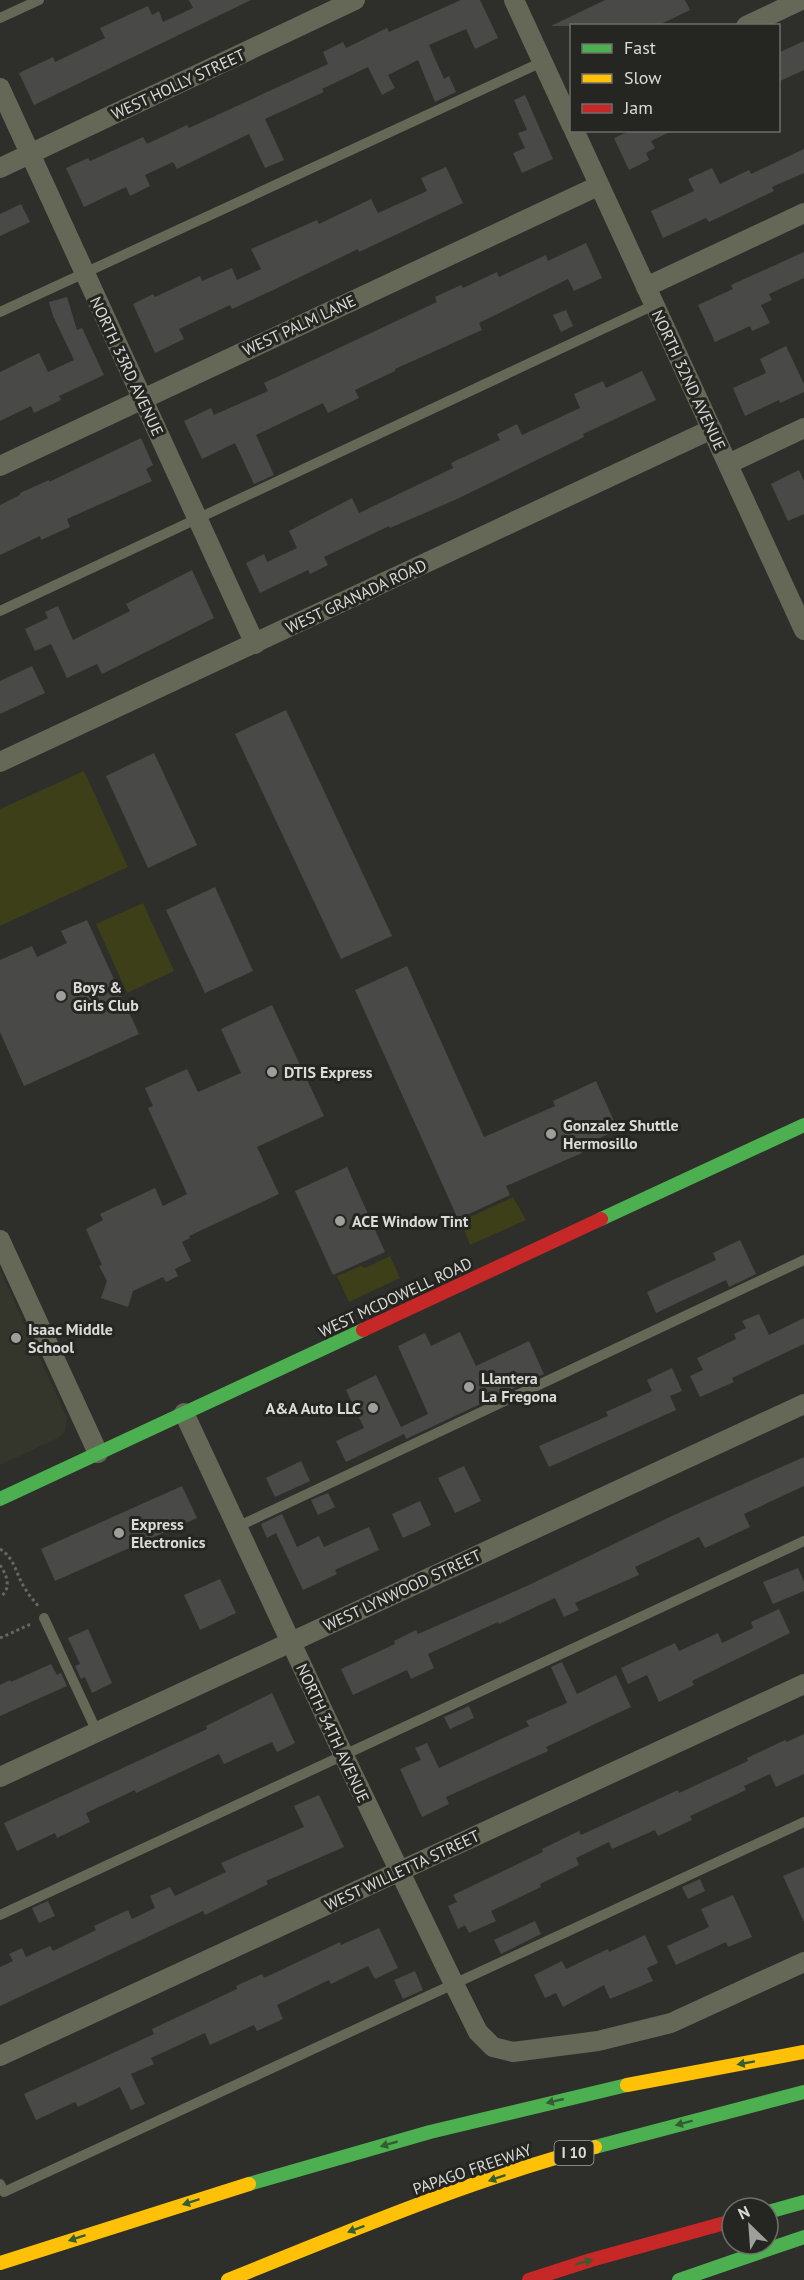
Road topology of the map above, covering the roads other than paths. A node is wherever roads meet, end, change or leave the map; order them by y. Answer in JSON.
{"nodes":[{"id":1,"x":39,"y":0,"type":"edge"},
{"id":2,"x":355,"y":0,"type":"edge"},
{"id":3,"x":514,"y":0,"type":"edge"},
{"id":4,"x":801,"y":0,"type":"edge"},
{"id":5,"x":0,"y":18,"type":"edge"},
{"id":6,"x":750,"y":24,"type":"edge"},
{"id":7,"x":542,"y":62,"type":"junction"},
{"id":8,"x":0,"y":88,"type":"edge"},
{"id":9,"x":569,"y":114,"type":"edge"},
{"id":10,"x":575,"y":132,"type":"edge"},
{"id":11,"x":30,"y":154,"type":"junction"},
{"id":12,"x":0,"y":168,"type":"edge"},
{"id":13,"x":598,"y":186,"type":"junction"},
{"id":14,"x":804,"y":213,"type":"edge"},
{"id":15,"x":84,"y":272,"type":"junction"},
{"id":16,"x":650,"y":296,"type":"junction"},
{"id":17,"x":0,"y":312,"type":"edge"},
{"id":18,"x":142,"y":398,"type":"junction"},
{"id":19,"x":804,"y":428,"type":"edge"},
{"id":20,"x":712,"y":429,"type":"junction"},
{"id":21,"x":728,"y":464,"type":"junction"},
{"id":22,"x":0,"y":466,"type":"edge"},
{"id":23,"x":197,"y":518,"type":"junction"},
{"id":24,"x":0,"y":611,"type":"edge"},
{"id":25,"x":804,"y":630,"type":"edge"},
{"id":26,"x":255,"y":644,"type":"junction"},
{"id":27,"x":0,"y":762,"type":"edge"},
{"id":28,"x":804,"y":1125,"type":"edge"},
{"id":29,"x":0,"y":1240,"type":"edge"},
{"id":30,"x":804,"y":1260,"type":"edge"},
{"id":31,"x":804,"y":1404,"type":"edge"},
{"id":32,"x":184,"y":1413,"type":"junction"},
{"id":33,"x":98,"y":1453,"type":"junction"},
{"id":34,"x":0,"y":1499,"type":"edge"},
{"id":35,"x":237,"y":1527,"type":"junction"},
{"id":36,"x":804,"y":1541,"type":"edge"},
{"id":37,"x":44,"y":1618,"type":"road end"},
{"id":38,"x":290,"y":1642,"type":"junction"},
{"id":39,"x":804,"y":1684,"type":"edge"},
{"id":40,"x":97,"y":1732,"type":"junction"},
{"id":41,"x":344,"y":1756,"type":"junction"},
{"id":42,"x":0,"y":1777,"type":"edge"},
{"id":43,"x":804,"y":1822,"type":"edge"},
{"id":44,"x":400,"y":1871,"type":"junction"},
{"id":45,"x":0,"y":1915,"type":"edge"},
{"id":46,"x":804,"y":1962,"type":"edge"},
{"id":47,"x":454,"y":1984,"type":"junction"},
{"id":48,"x":804,"y":2052,"type":"edge"},
{"id":49,"x":0,"y":2056,"type":"edge"},
{"id":50,"x":804,"y":2092,"type":"edge"},
{"id":51,"x":0,"y":2184,"type":"edge"},
{"id":52,"x":804,"y":2202,"type":"edge"},
{"id":53,"x":780,"y":2209,"type":"edge"},
{"id":54,"x":720,"y":2224,"type":"edge"},
{"id":55,"x":804,"y":2237,"type":"edge"},
{"id":56,"x":0,"y":2263,"type":"edge"},
{"id":57,"x":228,"y":2280,"type":"edge"},
{"id":58,"x":529,"y":2280,"type":"edge"},
{"id":59,"x":678,"y":2280,"type":"edge"}],
"edges":[{"from":1,"to":5,"type":"lane"},
{"from":2,"to":11,"type":"street","name":"WEST HOLLY STREET"},
{"from":3,"to":7,"type":"street"},
{"from":4,"to":6,"type":"street"},
{"from":7,"to":9,"type":"street"},
{"from":7,"to":15,"type":"lane"},
{"from":8,"to":11,"type":"street","name":"NORTH 33RD AVENUE"},
{"from":10,"to":13,"type":"street","name":"NORTH 32ND AVENUE"},
{"from":11,"to":12,"type":"street","name":"WEST HOLLY STREET"},
{"from":11,"to":15,"type":"street","name":"NORTH 33RD AVENUE"},
{"from":13,"to":16,"type":"street","name":"NORTH 32ND AVENUE"},
{"from":13,"to":18,"type":"street","name":"WEST PALM LANE"},
{"from":14,"to":16,"type":"street"},
{"from":15,"to":17,"type":"lane"},
{"from":15,"to":18,"type":"street","name":"NORTH 33RD AVENUE"},
{"from":16,"to":20,"type":"street","name":"NORTH 32ND AVENUE"},
{"from":16,"to":23,"type":"lane"},
{"from":18,"to":22,"type":"street","name":"WEST PALM LANE"},
{"from":18,"to":23,"type":"street","name":"NORTH 33RD AVENUE"},
{"from":19,"to":21,"type":"street"},
{"from":20,"to":21,"type":"street","name":"NORTH 32ND AVENUE"},
{"from":20,"to":26,"type":"street","name":"WEST GRANADA ROAD"},
{"from":21,"to":25,"type":"street","name":"NORTH 32ND AVENUE"},
{"from":23,"to":24,"type":"lane"},
{"from":23,"to":26,"type":"street","name":"NORTH 33RD AVENUE"},
{"from":26,"to":27,"type":"street","name":"WEST GRANADA ROAD"},
{"from":28,"to":32,"type":"main road","name":"WEST MCDOWELL ROAD"},
{"from":29,"to":33,"type":"street"},
{"from":30,"to":35,"type":"lane"},
{"from":31,"to":38,"type":"street","name":"WEST LYNWOOD STREET"},
{"from":32,"to":33,"type":"main road","name":"WEST MCDOWELL ROAD"},
{"from":32,"to":35,"type":"street","name":"NORTH 34TH AVENUE"},
{"from":33,"to":34,"type":"main road","name":"WEST MCDOWELL ROAD"},
{"from":35,"to":38,"type":"street","name":"NORTH 34TH AVENUE"},
{"from":36,"to":41,"type":"lane"},
{"from":37,"to":40,"type":"lane"},
{"from":38,"to":40,"type":"street","name":"WEST LYNWOOD STREET"},
{"from":38,"to":41,"type":"street","name":"NORTH 34TH AVENUE"},
{"from":39,"to":44,"type":"street","name":"WEST WILLETTA STREET"},
{"from":40,"to":42,"type":"street","name":"WEST LYNWOOD STREET"},
{"from":41,"to":44,"type":"street","name":"NORTH 34TH AVENUE"},
{"from":41,"to":45,"type":"lane"},
{"from":43,"to":47,"type":"lane"},
{"from":44,"to":47,"type":"street","name":"NORTH 34TH AVENUE"},
{"from":44,"to":49,"type":"street","name":"WEST WILLETTA STREET"},
{"from":46,"to":47,"type":"street","name":"NORTH 34TH AVENUE"},
{"from":47,"to":51,"type":"lane"},
{"from":48,"to":56,"type":"main road","one_way":true},
{"from":50,"to":57,"type":"main road","name":"PAPAGO FREEWAY","number":"I 10","one_way":true},
{"from":52,"to":53,"type":"main road"},
{"from":58,"to":54,"type":"main road","one_way":true},
{"from":55,"to":59,"type":"main road"}]}
